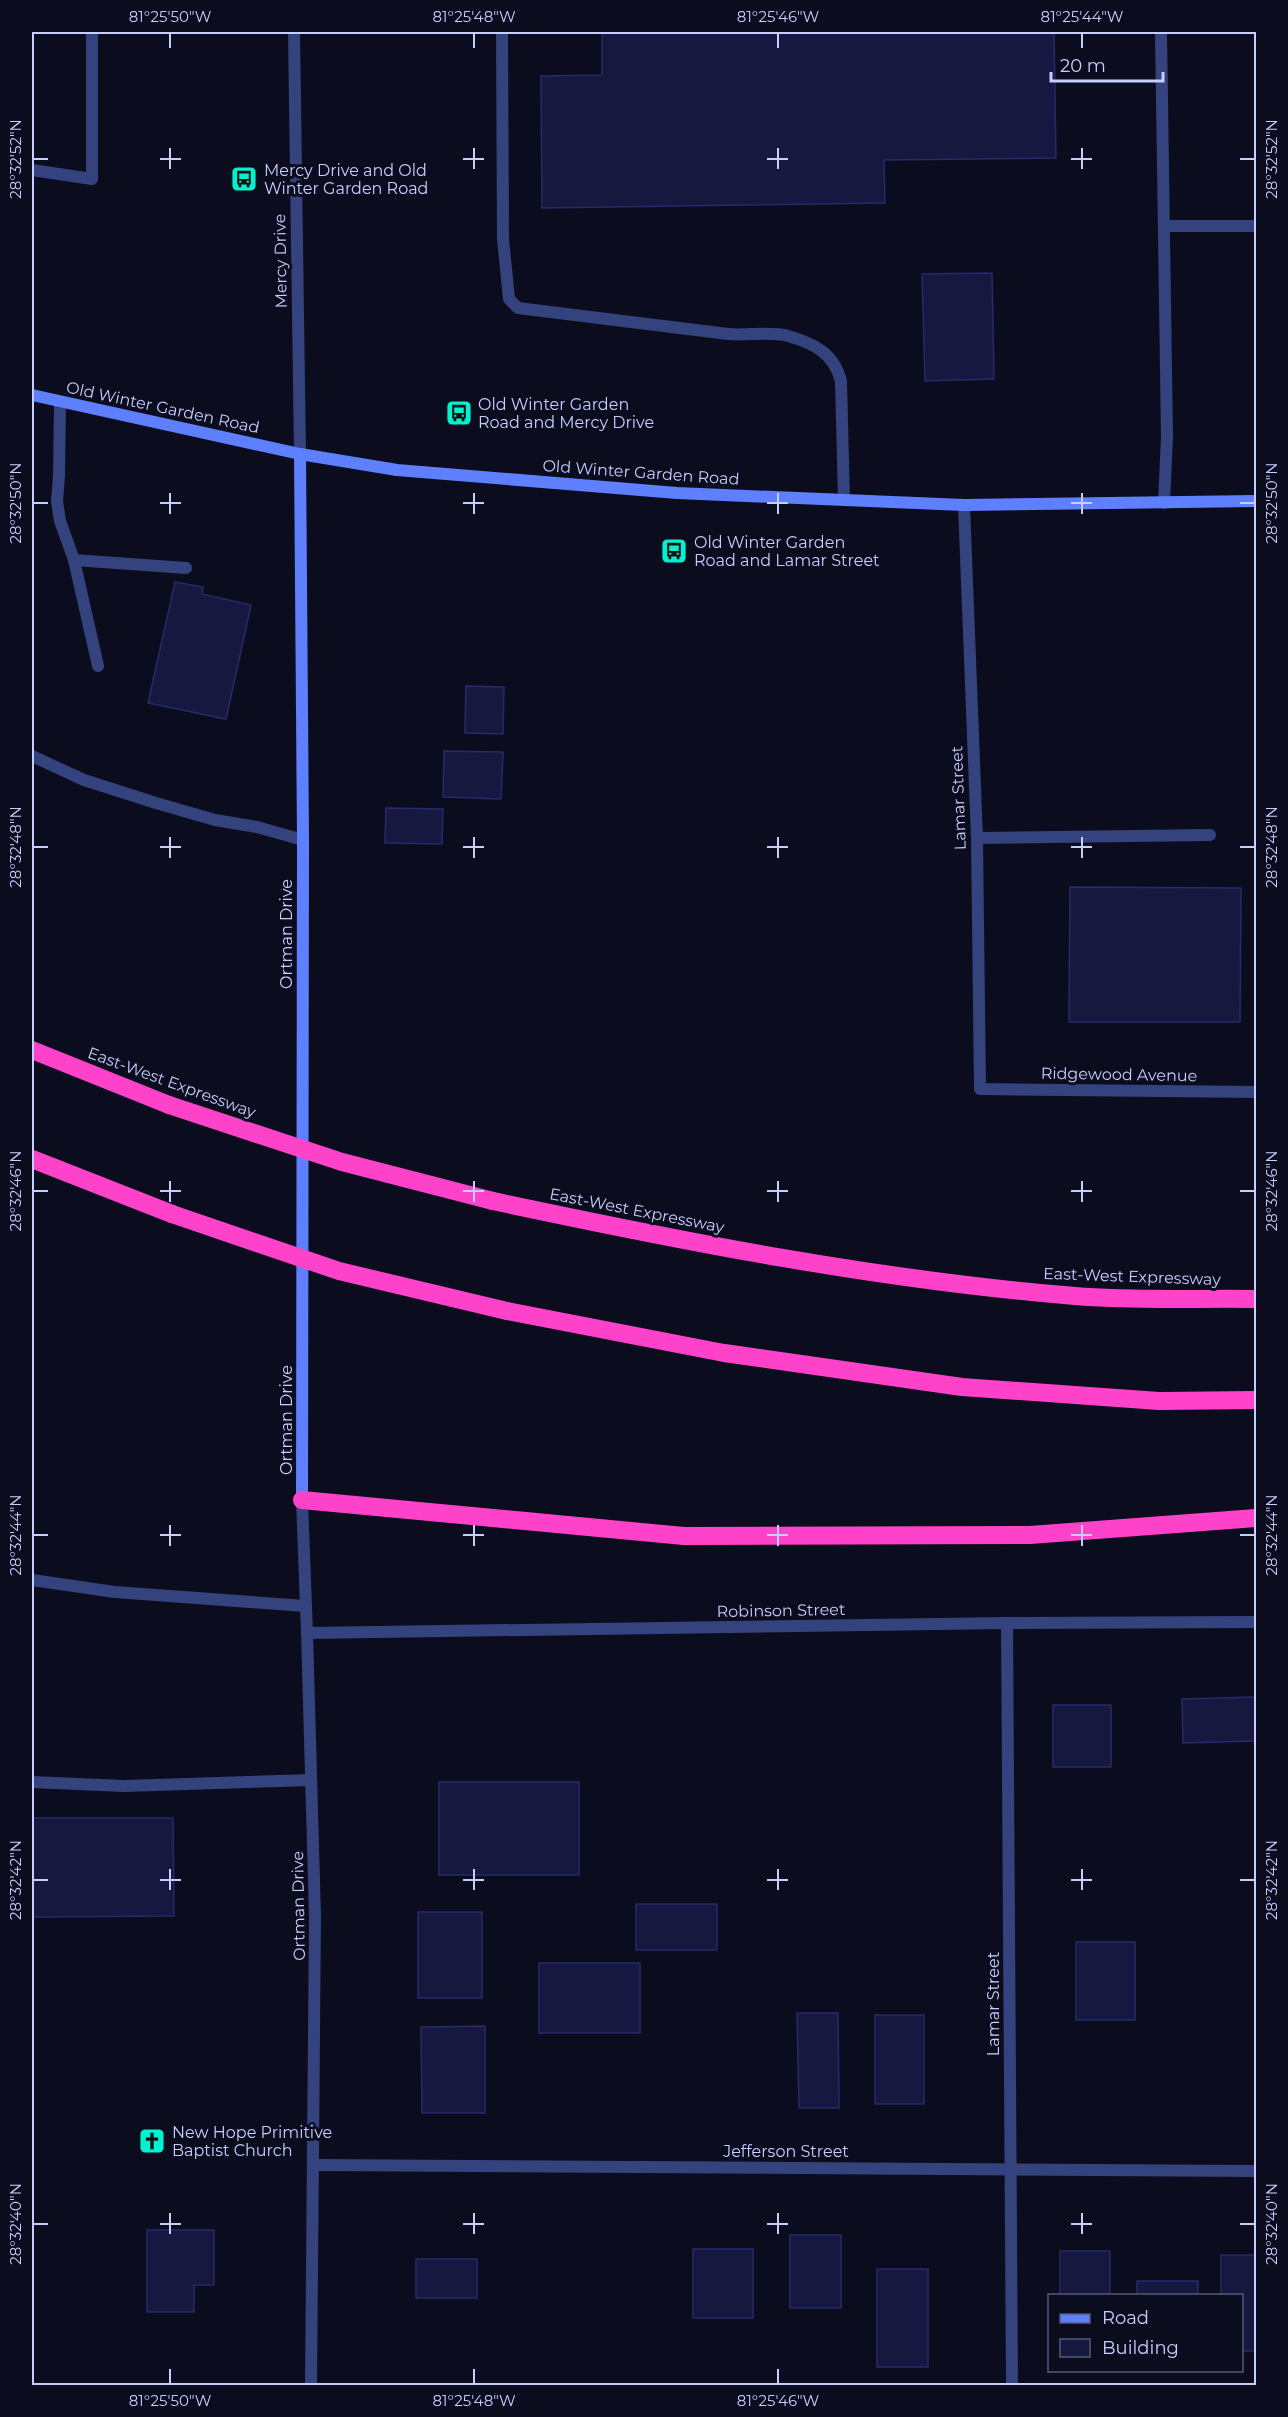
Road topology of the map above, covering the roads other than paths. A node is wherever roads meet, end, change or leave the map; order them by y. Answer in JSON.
{"nodes":[{"id":1,"x":92,"y":32,"type":"edge"},
{"id":2,"x":294,"y":32,"type":"edge"},
{"id":3,"x":502,"y":32,"type":"edge"},
{"id":4,"x":1161,"y":32,"type":"edge"},
{"id":5,"x":32,"y":170,"type":"edge"},
{"id":6,"x":1165,"y":226,"type":"junction"},
{"id":7,"x":1257,"y":226,"type":"edge"},
{"id":8,"x":32,"y":395,"type":"edge"},
{"id":9,"x":60,"y":402,"type":"junction"},
{"id":10,"x":300,"y":454,"type":"junction"},
{"id":11,"x":844,"y":500,"type":"junction"},
{"id":12,"x":1257,"y":501,"type":"edge"},
{"id":13,"x":1164,"y":502,"type":"junction"},
{"id":14,"x":964,"y":505,"type":"junction"},
{"id":15,"x":74,"y":560,"type":"junction"},
{"id":16,"x":186,"y":568,"type":"dead end"},
{"id":17,"x":98,"y":666,"type":"dead end"},
{"id":18,"x":32,"y":756,"type":"edge"},
{"id":19,"x":1210,"y":835,"type":"dead end"},
{"id":20,"x":977,"y":838,"type":"junction"},
{"id":21,"x":303,"y":840,"type":"junction"},
{"id":22,"x":32,"y":1050,"type":"edge"},
{"id":23,"x":980,"y":1089,"type":"joint"},
{"id":24,"x":1257,"y":1092,"type":"edge"},
{"id":25,"x":32,"y":1159,"type":"edge"},
{"id":26,"x":1257,"y":1299,"type":"edge"},
{"id":27,"x":1257,"y":1400,"type":"edge"},
{"id":28,"x":302,"y":1500,"type":"junction"},
{"id":29,"x":1257,"y":1518,"type":"edge"},
{"id":30,"x":32,"y":1580,"type":"edge"},
{"id":31,"x":305,"y":1606,"type":"junction"},
{"id":32,"x":1257,"y":1622,"type":"edge"},
{"id":33,"x":1007,"y":1623,"type":"junction"},
{"id":34,"x":307,"y":1633,"type":"junction"},
{"id":35,"x":311,"y":1780,"type":"junction"},
{"id":36,"x":32,"y":1782,"type":"edge"},
{"id":37,"x":315,"y":2164,"type":"junction"},
{"id":38,"x":1011,"y":2169,"type":"junction"},
{"id":39,"x":1257,"y":2171,"type":"edge"},
{"id":40,"x":311,"y":2385,"type":"edge"},
{"id":41,"x":1012,"y":2385,"type":"edge"}],
"edges":[{"from":1,"to":5,"type":"street"},
{"from":2,"to":10,"type":"street","name":"Mercy Drive"},
{"from":3,"to":11,"type":"street"},
{"from":4,"to":6,"type":"street"},
{"from":6,"to":7,"type":"street"},
{"from":6,"to":13,"type":"street"},
{"from":8,"to":9,"type":"main road","name":"Old Winter Garden Road"},
{"from":9,"to":10,"type":"main road","name":"Old Winter Garden Road"},
{"from":9,"to":15,"type":"street"},
{"from":10,"to":11,"type":"main road","name":"Old Winter Garden Road"},
{"from":10,"to":21,"type":"main road","name":"Ortman Drive"},
{"from":11,"to":14,"type":"main road","name":"Old Winter Garden Road"},
{"from":12,"to":13,"type":"main road","name":"Old Winter Garden Road"},
{"from":13,"to":14,"type":"main road","name":"Old Winter Garden Road"},
{"from":14,"to":20,"type":"street","name":"Lamar Street"},
{"from":15,"to":16,"type":"street"},
{"from":15,"to":17,"type":"street"},
{"from":18,"to":21,"type":"street"},
{"from":19,"to":20,"type":"street"},
{"from":20,"to":23,"type":"street","name":"Lamar Street"},
{"from":21,"to":28,"type":"main road","name":"Ortman Drive"},
{"from":22,"to":26,"type":"highway","name":"East-West Expressway","bridge":true},
{"from":23,"to":24,"type":"street","name":"Ridgewood Avenue"},
{"from":25,"to":27,"type":"highway","bridge":true},
{"from":28,"to":29,"type":"highway"},
{"from":28,"to":31,"type":"street","name":"Ortman Drive"},
{"from":30,"to":31,"type":"street"},
{"from":31,"to":34,"type":"street","name":"Ortman Drive"},
{"from":32,"to":33,"type":"street","name":"Robinson Street"},
{"from":33,"to":34,"type":"street","name":"Robinson Street"},
{"from":33,"to":38,"type":"street","name":"Lamar Street"},
{"from":34,"to":35,"type":"street","name":"Ortman Drive"},
{"from":35,"to":36,"type":"street"},
{"from":35,"to":37,"type":"street","name":"Ortman Drive"},
{"from":37,"to":38,"type":"street","name":"Jefferson Street"},
{"from":37,"to":40,"type":"street","name":"Ortman Drive"},
{"from":38,"to":39,"type":"street","name":"Jefferson Street"},
{"from":38,"to":41,"type":"street","name":"Lamar Street"}]}
